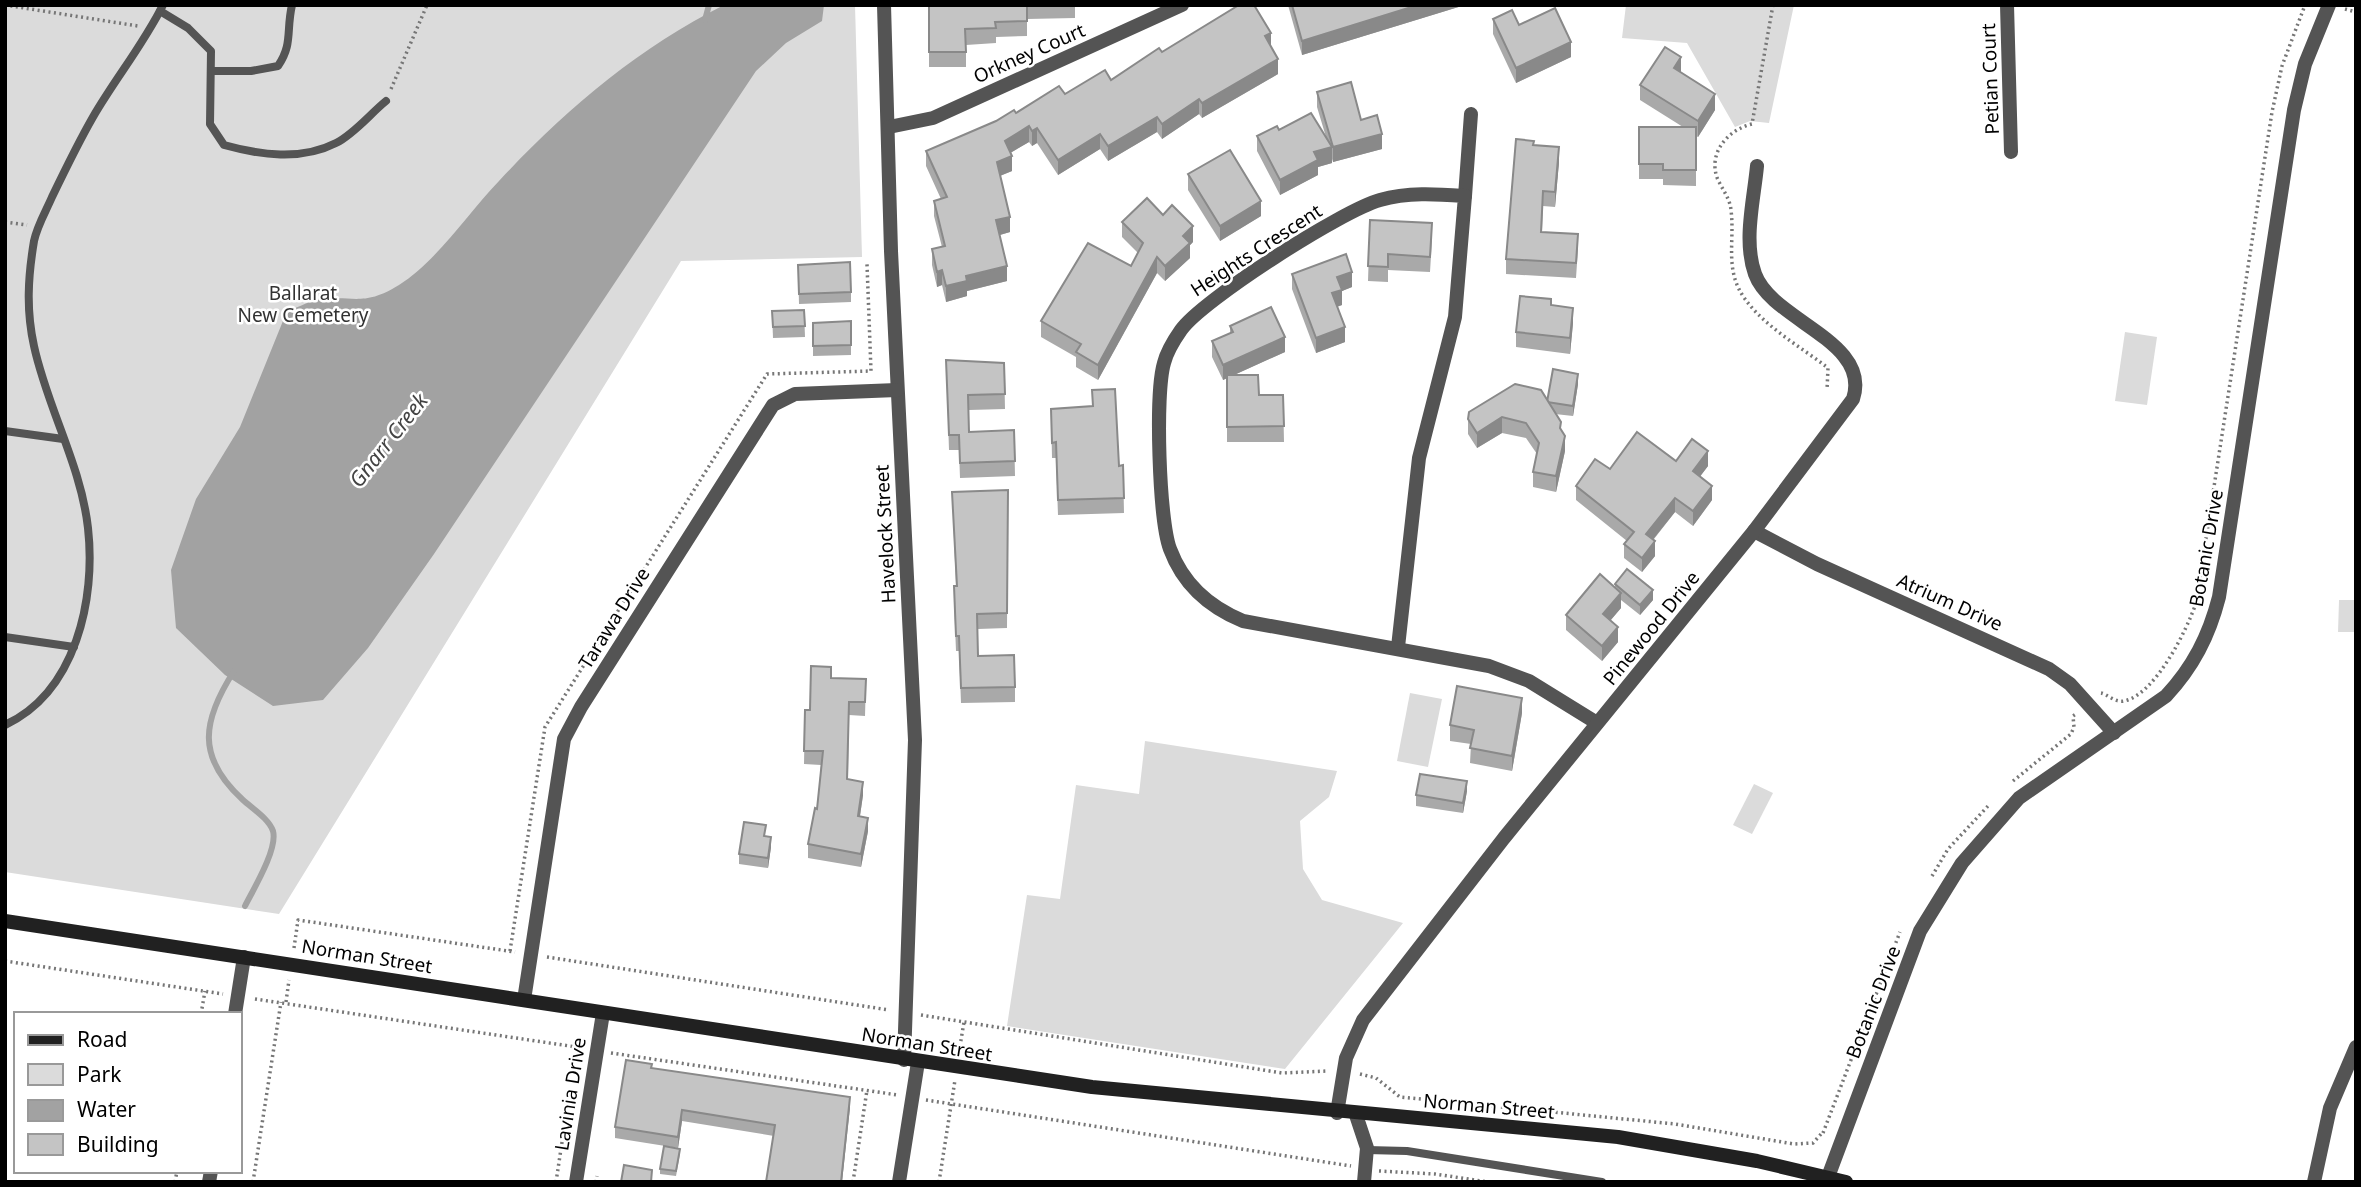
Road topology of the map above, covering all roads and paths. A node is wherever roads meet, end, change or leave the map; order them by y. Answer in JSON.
{"nodes":[{"id":1,"x":5,"y":5,"type":"edge"},
{"id":2,"x":292,"y":5,"type":"edge"},
{"id":3,"x":427,"y":5,"type":"edge"},
{"id":4,"x":884,"y":5,"type":"edge"},
{"id":5,"x":1182,"y":5,"type":"edge"},
{"id":6,"x":2007,"y":5,"type":"edge"},
{"id":7,"x":2305,"y":5,"type":"edge"},
{"id":8,"x":2329,"y":5,"type":"edge"},
{"id":9,"x":162,"y":8,"type":"edge"},
{"id":10,"x":152,"y":28,"type":"junction"},
{"id":11,"x":212,"y":71,"type":"junction"},
{"id":12,"x":386,"y":101,"type":"joint"},
{"id":13,"x":1472,"y":114,"type":"dead end"},
{"id":14,"x":889,"y":127,"type":"junction"},
{"id":15,"x":2011,"y":152,"type":"dead end"},
{"id":16,"x":1757,"y":166,"type":"dead end"},
{"id":17,"x":1465,"y":196,"type":"junction"},
{"id":18,"x":5,"y":222,"type":"edge"},
{"id":19,"x":40,"y":226,"type":"junction"},
{"id":20,"x":867,"y":264,"type":"dead end"},
{"id":21,"x":871,"y":371,"type":"dead end"},
{"id":22,"x":897,"y":390,"type":"junction"},
{"id":23,"x":5,"y":431,"type":"edge"},
{"id":24,"x":63,"y":439,"type":"junction"},
{"id":25,"x":1754,"y":531,"type":"junction"},
{"id":26,"x":5,"y":637,"type":"edge"},
{"id":27,"x":75,"y":647,"type":"junction"},
{"id":28,"x":1398,"y":647,"type":"junction"},
{"id":29,"x":2089,"y":704,"type":"junction"},
{"id":30,"x":1597,"y":723,"type":"junction"},
{"id":31,"x":5,"y":725,"type":"edge"},
{"id":32,"x":2114,"y":733,"type":"junction"},
{"id":33,"x":5,"y":921,"type":"edge"},
{"id":34,"x":531,"y":955,"type":"junction"},
{"id":35,"x":244,"y":957,"type":"junction"},
{"id":36,"x":5,"y":961,"type":"edge"},
{"id":37,"x":292,"y":964,"type":"junction"},
{"id":38,"x":205,"y":991,"type":"junction"},
{"id":39,"x":237,"y":996,"type":"junction"},
{"id":40,"x":524,"y":1000,"type":"junction"},
{"id":41,"x":283,"y":1002,"type":"junction"},
{"id":42,"x":201,"y":1012,"type":"edge"},
{"id":43,"x":234,"y":1012,"type":"edge"},
{"id":44,"x":603,"y":1013,"type":"junction"},
{"id":45,"x":908,"y":1013,"type":"junction"},
{"id":46,"x":964,"y":1022,"type":"junction"},
{"id":47,"x":2356,"y":1046,"type":"edge"},
{"id":48,"x":597,"y":1051,"type":"junction"},
{"id":49,"x":911,"y":1061,"type":"junction"},
{"id":50,"x":957,"y":1068,"type":"junction"},
{"id":51,"x":1343,"y":1072,"type":"junction"},
{"id":52,"x":867,"y":1090,"type":"junction"},
{"id":53,"x":912,"y":1098,"type":"junction"},
{"id":54,"x":951,"y":1104,"type":"junction"},
{"id":55,"x":1337,"y":1113,"type":"junction"},
{"id":56,"x":1356,"y":1115,"type":"junction"},
{"id":57,"x":564,"y":1129,"type":"dead end"},
{"id":58,"x":1822,"y":1133,"type":"dead end"},
{"id":59,"x":1367,"y":1150,"type":"junction"},
{"id":60,"x":1365,"y":1175,"type":"edge"},
{"id":61,"x":597,"y":1176,"type":"dead end"},
{"id":62,"x":1828,"y":1177,"type":"junction"},
{"id":63,"x":253,"y":1182,"type":"edge"},
{"id":64,"x":556,"y":1182,"type":"edge"},
{"id":65,"x":576,"y":1182,"type":"edge"},
{"id":66,"x":596,"y":1182,"type":"edge"},
{"id":67,"x":853,"y":1182,"type":"edge"},
{"id":68,"x":899,"y":1182,"type":"edge"},
{"id":69,"x":939,"y":1182,"type":"edge"},
{"id":70,"x":1488,"y":1182,"type":"edge"},
{"id":71,"x":1602,"y":1182,"type":"edge"},
{"id":72,"x":1846,"y":1182,"type":"edge"},
{"id":73,"x":2314,"y":1182,"type":"edge"}],
"edges":[{"from":1,"to":10,"type":"path"},
{"from":2,"to":11,"type":"lane"},
{"from":3,"to":12,"type":"path"},
{"from":4,"to":14,"type":"street","name":"Havelock Street"},
{"from":5,"to":14,"type":"street","name":"Orkney Court"},
{"from":6,"to":15,"type":"street","name":"Petian Court"},
{"from":7,"to":29,"type":"path"},
{"from":8,"to":32,"type":"street","name":"Botanic Drive"},
{"from":9,"to":10,"type":"lane"},
{"from":9,"to":11,"type":"lane"},
{"from":10,"to":19,"type":"lane"},
{"from":11,"to":12,"type":"lane"},
{"from":13,"to":17,"type":"street"},
{"from":14,"to":22,"type":"street","name":"Havelock Street"},
{"from":16,"to":25,"type":"street","name":"Pinewood Drive"},
{"from":17,"to":28,"type":"street"},
{"from":17,"to":28,"type":"street","name":"Heights Crescent"},
{"from":18,"to":19,"type":"path"},
{"from":19,"to":24,"type":"lane"},
{"from":20,"to":21,"type":"path"},
{"from":22,"to":34,"type":"street","name":"Tarawa Drive"},
{"from":22,"to":45,"type":"street","name":"Havelock Street"},
{"from":23,"to":24,"type":"lane"},
{"from":24,"to":27,"type":"lane"},
{"from":25,"to":29,"type":"street","name":"Atrium Drive"},
{"from":25,"to":30,"type":"street","name":"Pinewood Drive"},
{"from":26,"to":27,"type":"lane"},
{"from":27,"to":31,"type":"lane"},
{"from":28,"to":30,"type":"street","name":"Heights Crescent"},
{"from":29,"to":32,"type":"street","name":"Atrium Drive"},
{"from":30,"to":51,"type":"street","name":"Pinewood Drive"},
{"from":32,"to":62,"type":"street","name":"Botanic Drive"},
{"from":33,"to":35,"type":"street","name":"Norman Street"},
{"from":34,"to":37,"type":"path"},
{"from":34,"to":40,"type":"street","name":"Tarawa Drive"},
{"from":34,"to":45,"type":"path"},
{"from":35,"to":37,"type":"street","name":"Norman Street"},
{"from":35,"to":39,"type":"street"},
{"from":36,"to":38,"type":"path"},
{"from":37,"to":40,"type":"street","name":"Norman Street"},
{"from":37,"to":41,"type":"path"},
{"from":38,"to":39,"type":"path"},
{"from":38,"to":42,"type":"path"},
{"from":39,"to":41,"type":"path"},
{"from":39,"to":43,"type":"street"},
{"from":40,"to":44,"type":"street","name":"Norman Street"},
{"from":41,"to":48,"type":"path"},
{"from":41,"to":63,"type":"path"},
{"from":44,"to":48,"type":"street","name":"Lavinia Drive"},
{"from":44,"to":49,"type":"street","name":"Norman Street"},
{"from":45,"to":46,"type":"path"},
{"from":45,"to":49,"type":"street","name":"Havelock Street"},
{"from":46,"to":50,"type":"path"},
{"from":46,"to":51,"type":"path"},
{"from":47,"to":73,"type":"street"},
{"from":48,"to":52,"type":"path"},
{"from":48,"to":65,"type":"street","name":"Lavinia Drive"},
{"from":49,"to":50,"type":"street","name":"Norman Street"},
{"from":49,"to":53,"type":"street","name":"Havelock Street"},
{"from":50,"to":54,"type":"path"},
{"from":50,"to":55,"type":"street","name":"Norman Street"},
{"from":51,"to":55,"type":"street","name":"Pinewood Drive"},
{"from":51,"to":58,"type":"path"},
{"from":52,"to":53,"type":"path"},
{"from":52,"to":67,"type":"path"},
{"from":53,"to":54,"type":"path"},
{"from":53,"to":68,"type":"street","name":"Havelock Street"},
{"from":54,"to":60,"type":"path"},
{"from":54,"to":69,"type":"path"},
{"from":55,"to":56,"type":"street","name":"Norman Street"},
{"from":56,"to":59,"type":"street"},
{"from":56,"to":62,"type":"street","name":"Norman Street"},
{"from":57,"to":64,"type":"path"},
{"from":59,"to":60,"type":"street"},
{"from":59,"to":71,"type":"lane"},
{"from":60,"to":70,"type":"path"},
{"from":61,"to":66,"type":"path"},
{"from":62,"to":72,"type":"street","name":"Norman Street"}]}
